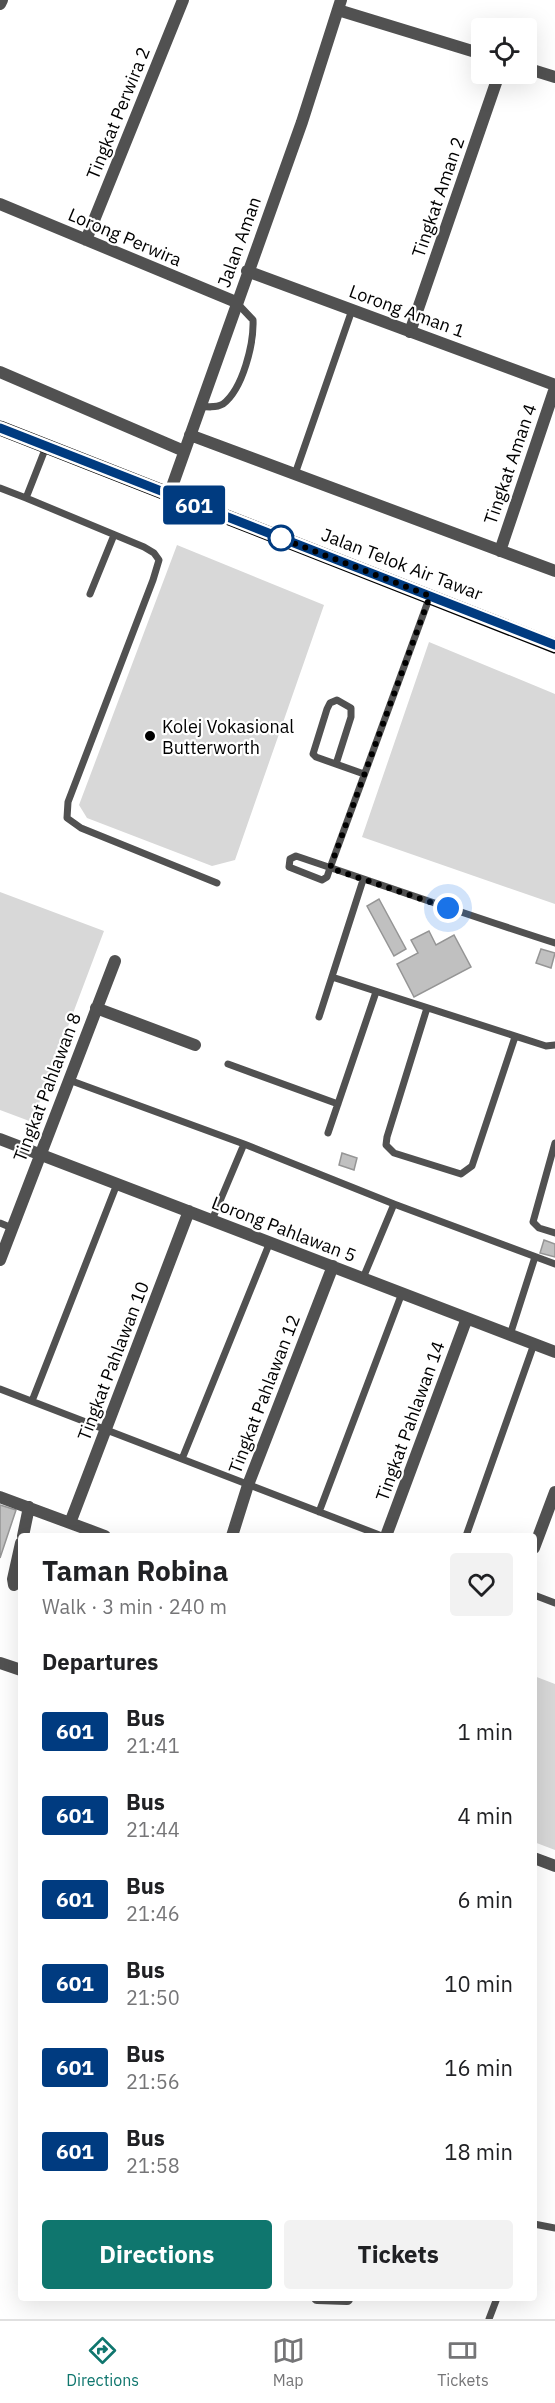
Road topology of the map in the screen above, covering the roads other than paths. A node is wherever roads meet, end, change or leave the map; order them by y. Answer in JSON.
{"nodes":[{"id":1,"x":183,"y":0,"type":"edge"},
{"id":2,"x":340,"y":5,"type":"edge"},
{"id":3,"x":471,"y":50,"type":"edge"},
{"id":4,"x":537,"y":71,"type":"edge"},
{"id":5,"x":555,"y":77,"type":"edge"},
{"id":6,"x":496,"y":84,"type":"edge"},
{"id":7,"x":0,"y":204,"type":"edge"},
{"id":8,"x":86,"y":240,"type":"junction"},
{"id":9,"x":247,"y":271,"type":"junction"},
{"id":10,"x":236,"y":302,"type":"junction"},
{"id":11,"x":352,"y":310,"type":"junction"},
{"id":12,"x":410,"y":332,"type":"junction"},
{"id":13,"x":0,"y":372,"type":"edge"},
{"id":14,"x":555,"y":387,"type":"edge"},
{"id":15,"x":199,"y":406,"type":"junction"},
{"id":16,"x":0,"y":428,"type":"edge"},
{"id":17,"x":190,"y":435,"type":"junction"},
{"id":18,"x":46,"y":447,"type":"junction"},
{"id":19,"x":184,"y":452,"type":"junction"},
{"id":20,"x":295,"y":474,"type":"junction"},
{"id":21,"x":0,"y":488,"type":"edge"},
{"id":22,"x":169,"y":495,"type":"junction"},
{"id":23,"x":26,"y":498,"type":"junction"},
{"id":24,"x":114,"y":535,"type":"junction"},
{"id":25,"x":500,"y":551,"type":"junction"},
{"id":26,"x":555,"y":571,"type":"edge"},
{"id":27,"x":90,"y":594,"type":"dead end"},
{"id":28,"x":430,"y":596,"type":"junction"},
{"id":29,"x":555,"y":645,"type":"edge"},
{"id":30,"x":336,"y":764,"type":"junction"},
{"id":31,"x":364,"y":774,"type":"junction"},
{"id":32,"x":330,"y":868,"type":"junction"},
{"id":33,"x":363,"y":880,"type":"junction"},
{"id":34,"x":217,"y":883,"type":"dead end"},
{"id":35,"x":555,"y":943,"type":"edge"},
{"id":36,"x":114,"y":961,"type":"dead end"},
{"id":37,"x":332,"y":977,"type":"junction"},
{"id":38,"x":376,"y":992,"type":"junction"},
{"id":39,"x":96,"y":1008,"type":"junction"},
{"id":40,"x":427,"y":1008,"type":"junction"},
{"id":41,"x":319,"y":1017,"type":"dead end"},
{"id":42,"x":515,"y":1036,"type":"junction"},
{"id":43,"x":195,"y":1045,"type":"dead end"},
{"id":44,"x":555,"y":1045,"type":"edge"},
{"id":45,"x":228,"y":1065,"type":"dead end"},
{"id":46,"x":69,"y":1080,"type":"junction"},
{"id":47,"x":338,"y":1104,"type":"junction"},
{"id":48,"x":328,"y":1133,"type":"dead end"},
{"id":49,"x":0,"y":1139,"type":"edge"},
{"id":50,"x":555,"y":1143,"type":"edge"},
{"id":51,"x":244,"y":1144,"type":"junction"},
{"id":52,"x":40,"y":1154,"type":"junction"},
{"id":53,"x":552,"y":1166,"type":"edge"},
{"id":54,"x":117,"y":1184,"type":"junction"},
{"id":55,"x":394,"y":1204,"type":"junction"},
{"id":56,"x":189,"y":1211,"type":"junction"},
{"id":57,"x":212,"y":1220,"type":"junction"},
{"id":58,"x":0,"y":1223,"type":"edge"},
{"id":59,"x":12,"y":1228,"type":"junction"},
{"id":60,"x":555,"y":1233,"type":"edge"},
{"id":61,"x":270,"y":1242,"type":"junction"},
{"id":62,"x":535,"y":1257,"type":"junction"},
{"id":63,"x":0,"y":1260,"type":"edge"},
{"id":64,"x":555,"y":1264,"type":"edge"},
{"id":65,"x":333,"y":1266,"type":"junction"},
{"id":66,"x":363,"y":1278,"type":"junction"},
{"id":67,"x":402,"y":1293,"type":"junction"},
{"id":68,"x":467,"y":1318,"type":"junction"},
{"id":69,"x":510,"y":1335,"type":"junction"},
{"id":70,"x":534,"y":1344,"type":"junction"},
{"id":71,"x":555,"y":1352,"type":"edge"},
{"id":72,"x":0,"y":1389,"type":"edge"},
{"id":73,"x":32,"y":1401,"type":"junction"},
{"id":74,"x":106,"y":1429,"type":"junction"},
{"id":75,"x":182,"y":1459,"type":"junction"},
{"id":76,"x":248,"y":1485,"type":"junction"},
{"id":77,"x":555,"y":1492,"type":"edge"},
{"id":78,"x":0,"y":1497,"type":"edge"},
{"id":79,"x":29,"y":1508,"type":"junction"},
{"id":80,"x":318,"y":1512,"type":"junction"},
{"id":81,"x":70,"y":1523,"type":"junction"},
{"id":82,"x":24,"y":1533,"type":"edge"},
{"id":83,"x":97,"y":1533,"type":"edge"},
{"id":84,"x":233,"y":1533,"type":"edge"},
{"id":85,"x":376,"y":1533,"type":"edge"},
{"id":86,"x":385,"y":1533,"type":"edge"},
{"id":87,"x":467,"y":1533,"type":"edge"},
{"id":88,"x":537,"y":1540,"type":"edge"},
{"id":89,"x":18,"y":1556,"type":"edge"},
{"id":90,"x":18,"y":1587,"type":"edge"},
{"id":91,"x":537,"y":1596,"type":"edge"},
{"id":92,"x":555,"y":1603,"type":"edge"},
{"id":93,"x":0,"y":1663,"type":"edge"},
{"id":94,"x":18,"y":1669,"type":"edge"},
{"id":95,"x":537,"y":1859,"type":"edge"},
{"id":96,"x":555,"y":1866,"type":"edge"},
{"id":97,"x":537,"y":2225,"type":"edge"},
{"id":98,"x":555,"y":2228,"type":"edge"},
{"id":99,"x":496,"y":2301,"type":"edge"},
{"id":100,"x":489,"y":2319,"type":"edge"}],
"edges":[{"from":1,"to":8,"type":"street","name":"Tingkat Perwira 2"},
{"from":2,"to":3,"type":"street"},
{"from":2,"to":9,"type":"street","name":"Jalan Aman"},
{"from":4,"to":5,"type":"street"},
{"from":6,"to":12,"type":"street","name":"Tingkat Aman 2"},
{"from":7,"to":8,"type":"street","name":"Lorong Perwira"},
{"from":8,"to":10,"type":"street","name":"Lorong Perwira"},
{"from":9,"to":10,"type":"street","name":"Jalan Aman"},
{"from":9,"to":11,"type":"street","name":"Lorong Aman 1"},
{"from":10,"to":15,"type":"street","name":"Jalan Aman"},
{"from":10,"to":15,"type":"lane"},
{"from":11,"to":12,"type":"street","name":"Lorong Aman 1"},
{"from":11,"to":20,"type":"lane"},
{"from":12,"to":14,"type":"street","name":"Lorong Aman 1"},
{"from":13,"to":19,"type":"street"},
{"from":14,"to":25,"type":"street","name":"Tingkat Aman 4"},
{"from":15,"to":17,"type":"street","name":"Jalan Aman"},
{"from":16,"to":18,"type":"main road","name":"Jalan Telok Air Tawar"},
{"from":17,"to":19,"type":"street","name":"Jalan Aman"},
{"from":17,"to":20,"type":"street"},
{"from":18,"to":22,"type":"main road","name":"Jalan Telok Air Tawar"},
{"from":18,"to":23,"type":"lane"},
{"from":19,"to":22,"type":"street","name":"Jalan Aman"},
{"from":20,"to":25,"type":"street"},
{"from":21,"to":23,"type":"lane"},
{"from":22,"to":28,"type":"main road","name":"Jalan Telok Air Tawar"},
{"from":23,"to":24,"type":"lane"},
{"from":24,"to":27,"type":"lane"},
{"from":24,"to":34,"type":"lane"},
{"from":25,"to":26,"type":"street"},
{"from":28,"to":29,"type":"main road","name":"Jalan Telok Air Tawar"},
{"from":28,"to":31,"type":"lane"},
{"from":30,"to":30,"type":"lane"},
{"from":30,"to":31,"type":"lane"},
{"from":31,"to":32,"type":"lane"},
{"from":32,"to":32,"type":"lane"},
{"from":32,"to":33,"type":"lane"},
{"from":33,"to":35,"type":"lane"},
{"from":33,"to":37,"type":"lane"},
{"from":36,"to":39,"type":"street","name":"Tingkat Pahlawan 8"},
{"from":37,"to":38,"type":"lane"},
{"from":37,"to":41,"type":"lane"},
{"from":38,"to":40,"type":"lane"},
{"from":38,"to":47,"type":"lane"},
{"from":39,"to":43,"type":"street"},
{"from":39,"to":46,"type":"street","name":"Tingkat Pahlawan 8"},
{"from":40,"to":42,"type":"lane"},
{"from":40,"to":42,"type":"lane"},
{"from":42,"to":44,"type":"lane"},
{"from":45,"to":47,"type":"lane"},
{"from":46,"to":51,"type":"lane"},
{"from":46,"to":52,"type":"street","name":"Tingkat Pahlawan 8"},
{"from":47,"to":48,"type":"lane"},
{"from":49,"to":52,"type":"street","name":"Lorong Pahlawan 5"},
{"from":50,"to":53,"type":"lane"},
{"from":51,"to":55,"type":"lane"},
{"from":51,"to":57,"type":"lane"},
{"from":52,"to":54,"type":"street","name":"Lorong Pahlawan 5"},
{"from":52,"to":59,"type":"street","name":"Tingkat Pahlawan 8"},
{"from":53,"to":60,"type":"lane"},
{"from":54,"to":56,"type":"street","name":"Lorong Pahlawan 5"},
{"from":54,"to":73,"type":"lane"},
{"from":55,"to":62,"type":"lane"},
{"from":55,"to":66,"type":"lane"},
{"from":56,"to":57,"type":"street","name":"Lorong Pahlawan 5"},
{"from":56,"to":74,"type":"street","name":"Tingkat Pahlawan 10"},
{"from":57,"to":61,"type":"street","name":"Lorong Pahlawan 5"},
{"from":58,"to":59,"type":"lane"},
{"from":59,"to":63,"type":"street","name":"Tingkat Pahlawan 8"},
{"from":61,"to":65,"type":"street","name":"Lorong Pahlawan 5"},
{"from":61,"to":75,"type":"lane"},
{"from":62,"to":64,"type":"lane"},
{"from":62,"to":69,"type":"lane"},
{"from":65,"to":66,"type":"street","name":"Lorong Pahlawan 5"},
{"from":65,"to":76,"type":"street","name":"Tingkat Pahlawan 12"},
{"from":66,"to":67,"type":"street","name":"Lorong Pahlawan 5"},
{"from":67,"to":68,"type":"street","name":"Lorong Pahlawan 5"},
{"from":67,"to":80,"type":"lane"},
{"from":68,"to":69,"type":"street","name":"Lorong Pahlawan 5"},
{"from":68,"to":86,"type":"street","name":"Tingkat Pahlawan 14"},
{"from":69,"to":70,"type":"street","name":"Lorong Pahlawan 5"},
{"from":70,"to":71,"type":"street","name":"Lorong Pahlawan 5"},
{"from":70,"to":87,"type":"lane"},
{"from":72,"to":73,"type":"lane"},
{"from":73,"to":74,"type":"lane"},
{"from":74,"to":75,"type":"lane"},
{"from":74,"to":81,"type":"street","name":"Tingkat Pahlawan 10"},
{"from":75,"to":76,"type":"lane"},
{"from":76,"to":80,"type":"lane"},
{"from":76,"to":84,"type":"street","name":"Tingkat Pahlawan 12"},
{"from":77,"to":88,"type":"street"},
{"from":78,"to":79,"type":"street"},
{"from":79,"to":81,"type":"street"},
{"from":79,"to":82,"type":"street"},
{"from":80,"to":85,"type":"lane"},
{"from":81,"to":83,"type":"street"},
{"from":89,"to":90,"type":"street"},
{"from":91,"to":92,"type":"lane"},
{"from":93,"to":94,"type":"street"},
{"from":95,"to":96,"type":"street"},
{"from":97,"to":98,"type":"lane"},
{"from":99,"to":100,"type":"lane"}]}
